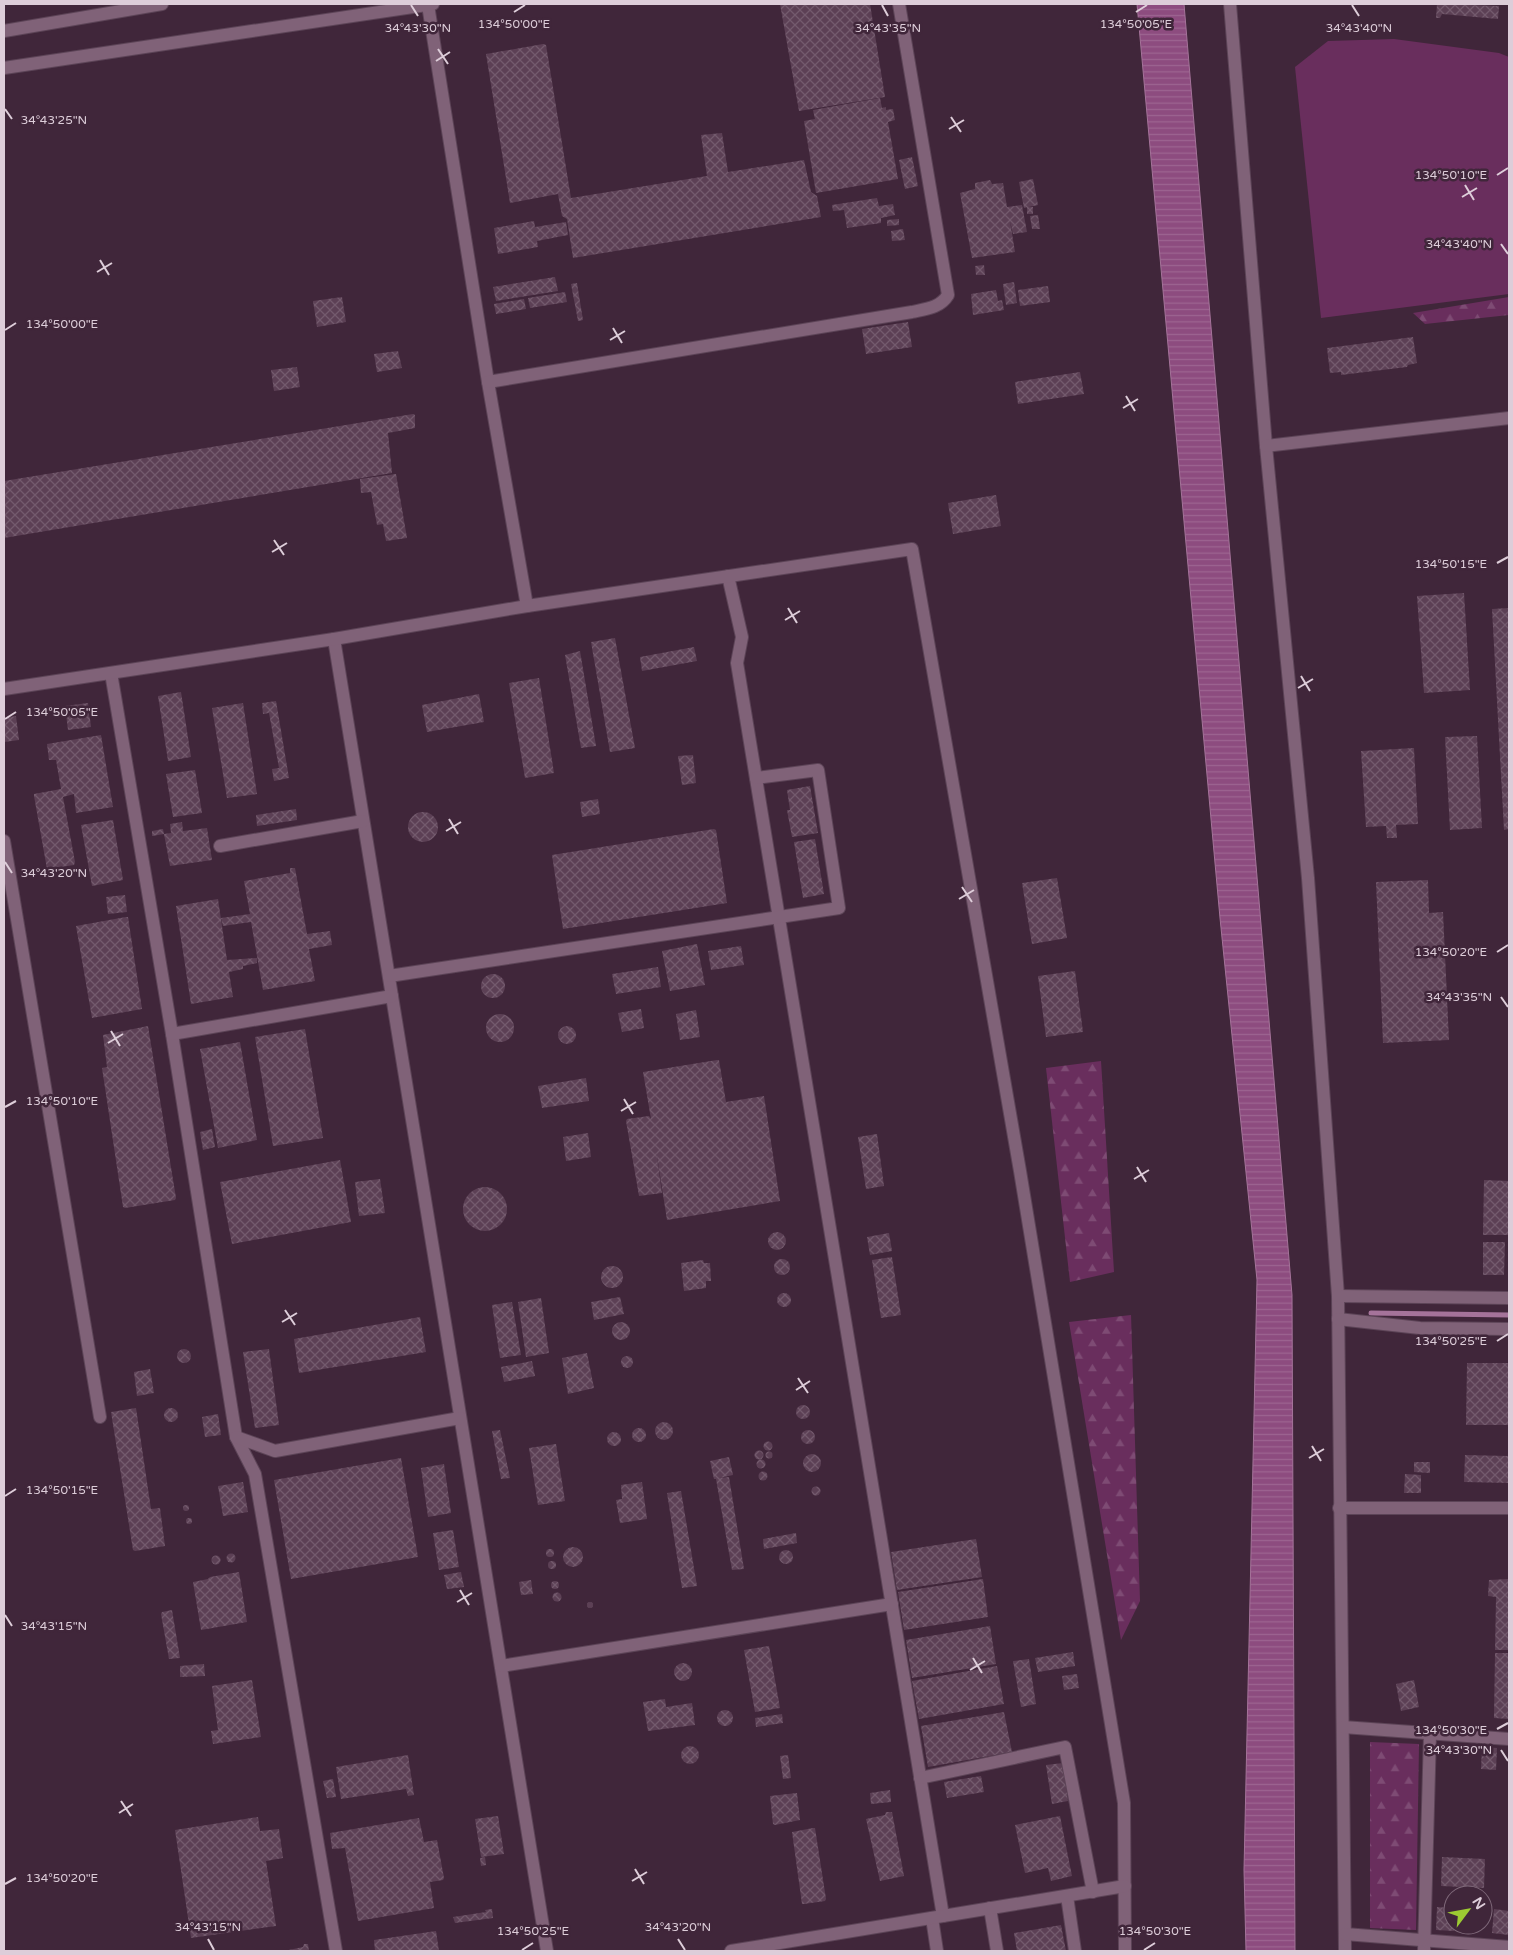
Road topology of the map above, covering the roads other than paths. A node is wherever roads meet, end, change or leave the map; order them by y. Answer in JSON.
{"nodes":[{"id":1,"x":162,"y":4,"type":"edge"},
{"id":2,"x":431,"y":4,"type":"edge"},
{"id":3,"x":899,"y":4,"type":"edge"},
{"id":4,"x":1230,"y":4,"type":"edge"},
{"id":5,"x":4,"y":31,"type":"edge"},
{"id":6,"x":4,"y":68,"type":"edge"},
{"id":7,"x":488,"y":382,"type":"junction"},
{"id":8,"x":1509,"y":418,"type":"edge"},
{"id":9,"x":1266,"y":446,"type":"junction"},
{"id":10,"x":728,"y":576,"type":"junction"},
{"id":11,"x":527,"y":606,"type":"junction"},
{"id":12,"x":334,"y":639,"type":"junction"},
{"id":13,"x":111,"y":673,"type":"junction"},
{"id":14,"x":4,"y":689,"type":"edge"},
{"id":15,"x":756,"y":778,"type":"junction"},
{"id":16,"x":363,"y":821,"type":"junction"},
{"id":17,"x":4,"y":841,"type":"edge"},
{"id":18,"x":220,"y":846,"type":"dead end"},
{"id":19,"x":779,"y":918,"type":"junction"},
{"id":20,"x":388,"y":976,"type":"junction"},
{"id":21,"x":392,"y":996,"type":"junction"},
{"id":22,"x":172,"y":1034,"type":"junction"},
{"id":23,"x":1338,"y":1296,"type":"junction"},
{"id":24,"x":1509,"y":1298,"type":"edge"},
{"id":25,"x":1338,"y":1319,"type":"junction"},
{"id":26,"x":1509,"y":1329,"type":"edge"},
{"id":27,"x":100,"y":1417,"type":"dead end"},
{"id":28,"x":460,"y":1418,"type":"junction"},
{"id":29,"x":236,"y":1437,"type":"junction"},
{"id":30,"x":1339,"y":1508,"type":"junction"},
{"id":31,"x":1509,"y":1508,"type":"edge"},
{"id":32,"x":892,"y":1604,"type":"junction"},
{"id":33,"x":501,"y":1666,"type":"junction"},
{"id":34,"x":1343,"y":1727,"type":"junction"},
{"id":35,"x":1430,"y":1734,"type":"junction"},
{"id":36,"x":1509,"y":1739,"type":"edge"},
{"id":37,"x":920,"y":1778,"type":"junction"},
{"id":38,"x":1125,"y":1886,"type":"junction"},
{"id":39,"x":1093,"y":1892,"type":"junction"},
{"id":40,"x":1067,"y":1896,"type":"junction"},
{"id":41,"x":990,"y":1908,"type":"junction"},
{"id":42,"x":937,"y":1917,"type":"junction"},
{"id":43,"x":1345,"y":1934,"type":"junction"},
{"id":44,"x":1424,"y":1946,"type":"edge"},
{"id":45,"x":1509,"y":1946,"type":"edge"},
{"id":46,"x":336,"y":1951,"type":"edge"},
{"id":47,"x":547,"y":1951,"type":"edge"},
{"id":48,"x":731,"y":1951,"type":"edge"},
{"id":49,"x":937,"y":1951,"type":"edge"},
{"id":50,"x":997,"y":1951,"type":"edge"},
{"id":51,"x":1075,"y":1951,"type":"edge"},
{"id":52,"x":1125,"y":1951,"type":"edge"},
{"id":53,"x":1345,"y":1951,"type":"edge"}],
"edges":[{"from":1,"to":5,"type":"street"},
{"from":2,"to":6,"type":"street"},
{"from":2,"to":7,"type":"street"},
{"from":3,"to":7,"type":"street"},
{"from":4,"to":9,"type":"street"},
{"from":7,"to":11,"type":"street"},
{"from":8,"to":9,"type":"street"},
{"from":9,"to":23,"type":"street"},
{"from":10,"to":11,"type":"street"},
{"from":10,"to":15,"type":"street"},
{"from":10,"to":38,"type":"street"},
{"from":11,"to":12,"type":"street"},
{"from":12,"to":13,"type":"street"},
{"from":12,"to":16,"type":"street"},
{"from":13,"to":14,"type":"street"},
{"from":13,"to":22,"type":"street"},
{"from":15,"to":19,"type":"street"},
{"from":15,"to":19,"type":"street"},
{"from":16,"to":18,"type":"street"},
{"from":16,"to":20,"type":"street"},
{"from":17,"to":27,"type":"street"},
{"from":19,"to":20,"type":"street"},
{"from":19,"to":32,"type":"street"},
{"from":20,"to":21,"type":"street"},
{"from":21,"to":22,"type":"street"},
{"from":21,"to":28,"type":"street"},
{"from":22,"to":29,"type":"street"},
{"from":23,"to":24,"type":"street"},
{"from":23,"to":25,"type":"street"},
{"from":25,"to":26,"type":"street"},
{"from":25,"to":30,"type":"street"},
{"from":28,"to":29,"type":"street"},
{"from":28,"to":33,"type":"street"},
{"from":29,"to":46,"type":"street"},
{"from":30,"to":31,"type":"street"},
{"from":30,"to":34,"type":"street"},
{"from":32,"to":33,"type":"street"},
{"from":32,"to":37,"type":"street"},
{"from":33,"to":47,"type":"street"},
{"from":34,"to":35,"type":"street"},
{"from":34,"to":43,"type":"street"},
{"from":35,"to":36,"type":"street"},
{"from":35,"to":44,"type":"street"},
{"from":37,"to":39,"type":"street"},
{"from":37,"to":42,"type":"street"},
{"from":38,"to":39,"type":"street"},
{"from":38,"to":52,"type":"street"},
{"from":39,"to":40,"type":"street"},
{"from":40,"to":41,"type":"street"},
{"from":40,"to":51,"type":"street"},
{"from":41,"to":42,"type":"street"},
{"from":41,"to":50,"type":"street"},
{"from":42,"to":48,"type":"street"},
{"from":42,"to":49,"type":"street"},
{"from":43,"to":44,"type":"street"},
{"from":43,"to":53,"type":"street"},
{"from":44,"to":45,"type":"street"}]}
